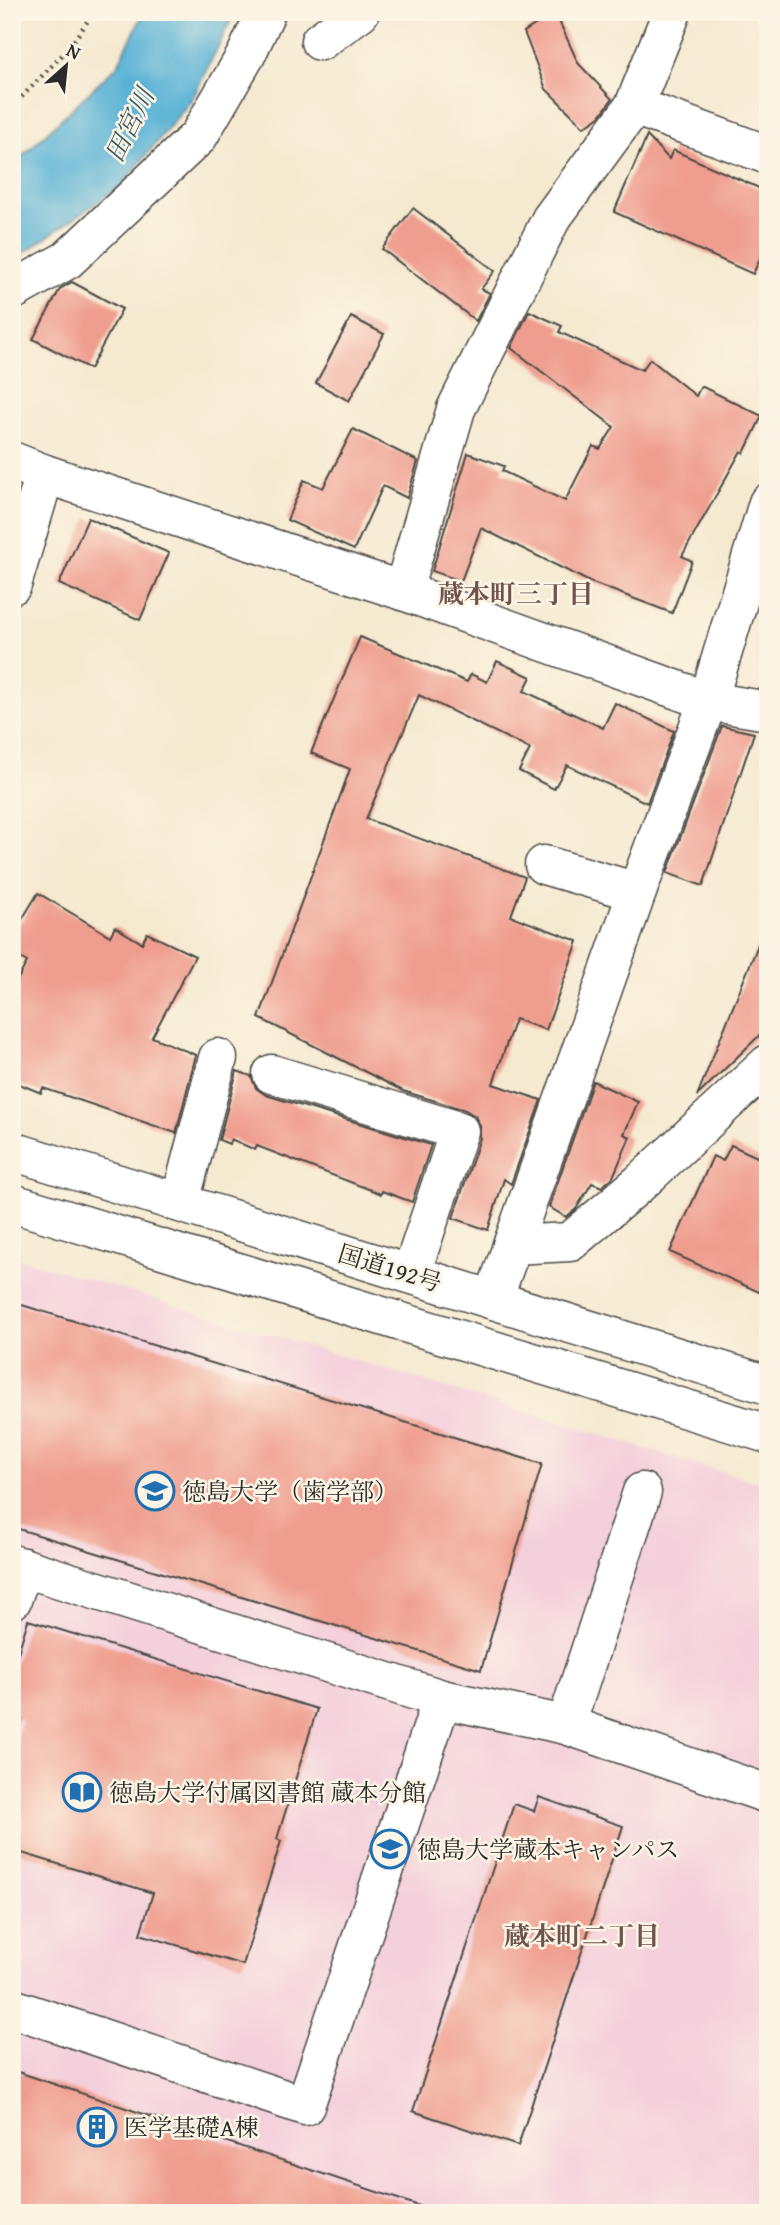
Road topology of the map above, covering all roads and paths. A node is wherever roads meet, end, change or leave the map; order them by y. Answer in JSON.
{"nodes":[{"id":1,"x":94,"y":12,"type":"edge"},
{"id":2,"x":267,"y":12,"type":"edge"},
{"id":3,"x":360,"y":12,"type":"edge"},
{"id":4,"x":672,"y":12,"type":"edge"},
{"id":5,"x":320,"y":41,"type":"dead end"},
{"id":6,"x":634,"y":106,"type":"junction"},
{"id":7,"x":12,"y":107,"type":"edge"},
{"id":8,"x":768,"y":155,"type":"edge"},
{"id":9,"x":12,"y":292,"type":"edge"},
{"id":10,"x":29,"y":468,"type":"edge"},
{"id":11,"x":768,"y":503,"type":"edge"},
{"id":12,"x":12,"y":585,"type":"edge"},
{"id":13,"x":403,"y":591,"type":"junction"},
{"id":14,"x":708,"y":701,"type":"junction"},
{"id":15,"x":768,"y":710,"type":"edge"},
{"id":16,"x":544,"y":865,"type":"dead end"},
{"id":17,"x":637,"y":892,"type":"junction"},
{"id":18,"x":218,"y":1058,"type":"dead end"},
{"id":19,"x":768,"y":1064,"type":"edge"},
{"id":20,"x":272,"y":1074,"type":"dead end"},
{"id":21,"x":12,"y":1151,"type":"edge"},
{"id":22,"x":180,"y":1202,"type":"junction"},
{"id":23,"x":12,"y":1203,"type":"edge"},
{"id":24,"x":512,"y":1245,"type":"junction"},
{"id":25,"x":411,"y":1274,"type":"junction"},
{"id":26,"x":493,"y":1300,"type":"junction"},
{"id":27,"x":768,"y":1385,"type":"edge"},
{"id":28,"x":768,"y":1434,"type":"edge"},
{"id":29,"x":642,"y":1492,"type":"dead end"},
{"id":30,"x":16,"y":1577,"type":"edge"},
{"id":31,"x":442,"y":1699,"type":"junction"},
{"id":32,"x":566,"y":1725,"type":"junction"},
{"id":33,"x":768,"y":1794,"type":"edge"},
{"id":34,"x":12,"y":2008,"type":"edge"}],
"edges":[{"from":1,"to":7,"type":"path"},
{"from":2,"to":9,"type":"main road"},
{"from":3,"to":5,"type":"main road"},
{"from":4,"to":6,"type":"main road"},
{"from":6,"to":8,"type":"main road"},
{"from":6,"to":13,"type":"main road"},
{"from":10,"to":12,"type":"main road"},
{"from":10,"to":13,"type":"main road"},
{"from":11,"to":14,"type":"main road"},
{"from":13,"to":14,"type":"main road"},
{"from":14,"to":15,"type":"main road"},
{"from":14,"to":17,"type":"main road"},
{"from":16,"to":17,"type":"main road"},
{"from":17,"to":24,"type":"main road"},
{"from":18,"to":22,"type":"main road"},
{"from":19,"to":24,"type":"main road"},
{"from":20,"to":25,"type":"main road"},
{"from":21,"to":22,"type":"main road","name":"国道192号"},
{"from":22,"to":25,"type":"main road","name":"国道192号"},
{"from":23,"to":28,"type":"main road","name":"国道192号"},
{"from":24,"to":26,"type":"main road"},
{"from":25,"to":26,"type":"main road","name":"国道192号"},
{"from":26,"to":27,"type":"main road","name":"国道192号"},
{"from":29,"to":32,"type":"main road"},
{"from":30,"to":31,"type":"main road"},
{"from":31,"to":32,"type":"main road"},
{"from":31,"to":34,"type":"main road"},
{"from":32,"to":33,"type":"main road"}]}
